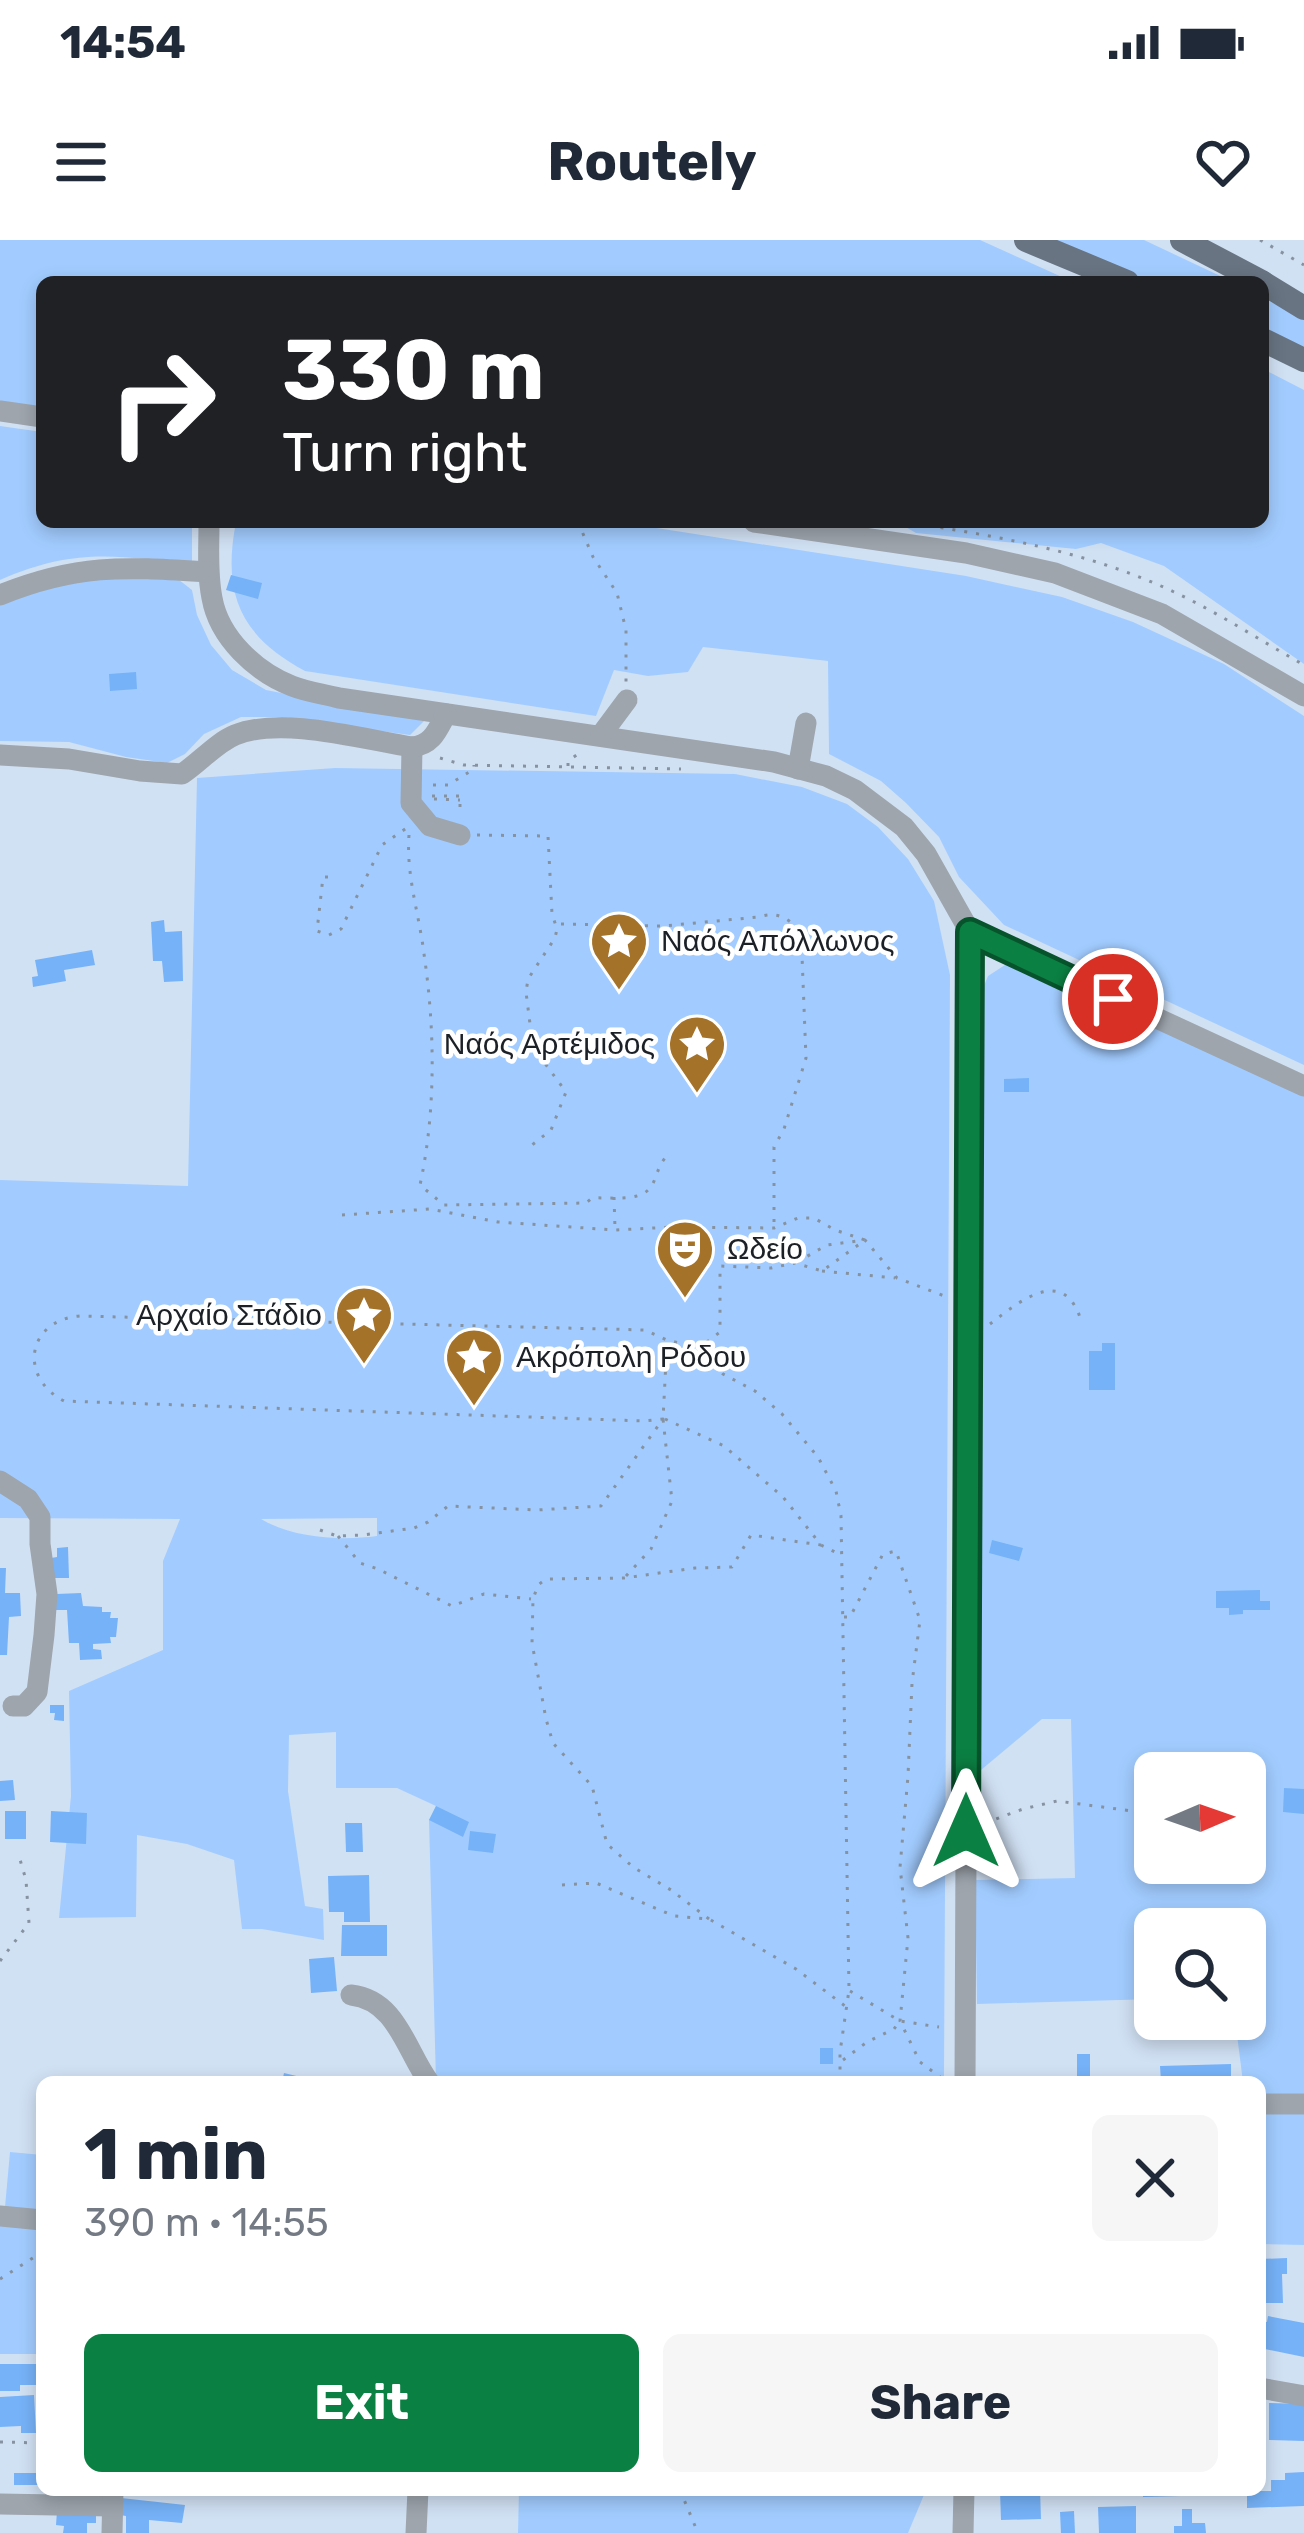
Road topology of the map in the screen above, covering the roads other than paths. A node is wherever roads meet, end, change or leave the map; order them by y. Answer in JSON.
{"nodes":[{"id":1,"x":1026,"y":240,"type":"edge"},
{"id":2,"x":1182,"y":240,"type":"edge"},
{"id":3,"x":1113,"y":276,"type":"edge"},
{"id":4,"x":1251,"y":276,"type":"edge"},
{"id":5,"x":1269,"y":286,"type":"edge"},
{"id":6,"x":1304,"y":308,"type":"edge"},
{"id":7,"x":1269,"y":343,"type":"edge"},
{"id":8,"x":1304,"y":360,"type":"edge"},
{"id":9,"x":0,"y":411,"type":"edge"},
{"id":10,"x":36,"y":416,"type":"edge"},
{"id":11,"x":210,"y":528,"type":"edge"},
{"id":12,"x":794,"y":528,"type":"edge"},
{"id":13,"x":208,"y":572,"type":"junction"},
{"id":14,"x":0,"y":595,"type":"edge"},
{"id":15,"x":1304,"y":696,"type":"edge"},
{"id":16,"x":627,"y":700,"type":"road end"},
{"id":17,"x":446,"y":714,"type":"junction"},
{"id":18,"x":806,"y":723,"type":"dead end"},
{"id":19,"x":601,"y":736,"type":"junction"},
{"id":20,"x":412,"y":747,"type":"junction"},
{"id":21,"x":0,"y":755,"type":"edge"},
{"id":22,"x":798,"y":769,"type":"junction"},
{"id":23,"x":460,"y":835,"type":"road end"},
{"id":24,"x":970,"y":932,"type":"junction"},
{"id":25,"x":1304,"y":1086,"type":"edge"},
{"id":26,"x":0,"y":1481,"type":"edge"},
{"id":27,"x":13,"y":1706,"type":"dead end"},
{"id":28,"x":351,"y":1995,"type":"dead end"},
{"id":29,"x":425,"y":2076,"type":"edge"},
{"id":30,"x":965,"y":2076,"type":"edge"},
{"id":31,"x":1266,"y":2104,"type":"edge"},
{"id":32,"x":1304,"y":2104,"type":"edge"},
{"id":33,"x":0,"y":2216,"type":"edge"},
{"id":34,"x":36,"y":2219,"type":"edge"},
{"id":35,"x":1266,"y":2389,"type":"edge"},
{"id":36,"x":1304,"y":2396,"type":"edge"},
{"id":37,"x":418,"y":2496,"type":"edge"},
{"id":38,"x":964,"y":2496,"type":"edge"},
{"id":39,"x":112,"y":2498,"type":"edge"},
{"id":40,"x":0,"y":2504,"type":"edge"},
{"id":41,"x":112,"y":2533,"type":"edge"},
{"id":42,"x":416,"y":2533,"type":"edge"},
{"id":43,"x":964,"y":2533,"type":"edge"}],
"edges":[{"from":1,"to":3,"type":"main road"},
{"from":2,"to":4,"type":"main road"},
{"from":5,"to":6,"type":"main road"},
{"from":7,"to":8,"type":"main road"},
{"from":9,"to":10,"type":"street"},
{"from":11,"to":13,"type":"street"},
{"from":12,"to":15,"type":"street"},
{"from":13,"to":14,"type":"street"},
{"from":13,"to":17,"type":"street"},
{"from":16,"to":19,"type":"street"},
{"from":17,"to":19,"type":"street"},
{"from":17,"to":20,"type":"street"},
{"from":18,"to":22,"type":"street"},
{"from":19,"to":22,"type":"street"},
{"from":20,"to":21,"type":"street"},
{"from":20,"to":23,"type":"street"},
{"from":22,"to":24,"type":"street"},
{"from":24,"to":25,"type":"street"},
{"from":24,"to":30,"type":"street"},
{"from":26,"to":27,"type":"street"},
{"from":28,"to":29,"type":"street"},
{"from":31,"to":32,"type":"street"},
{"from":33,"to":34,"type":"street"},
{"from":35,"to":36,"type":"street"},
{"from":37,"to":42,"type":"street"},
{"from":38,"to":43,"type":"street"},
{"from":39,"to":40,"type":"street"},
{"from":39,"to":41,"type":"street"}]}
